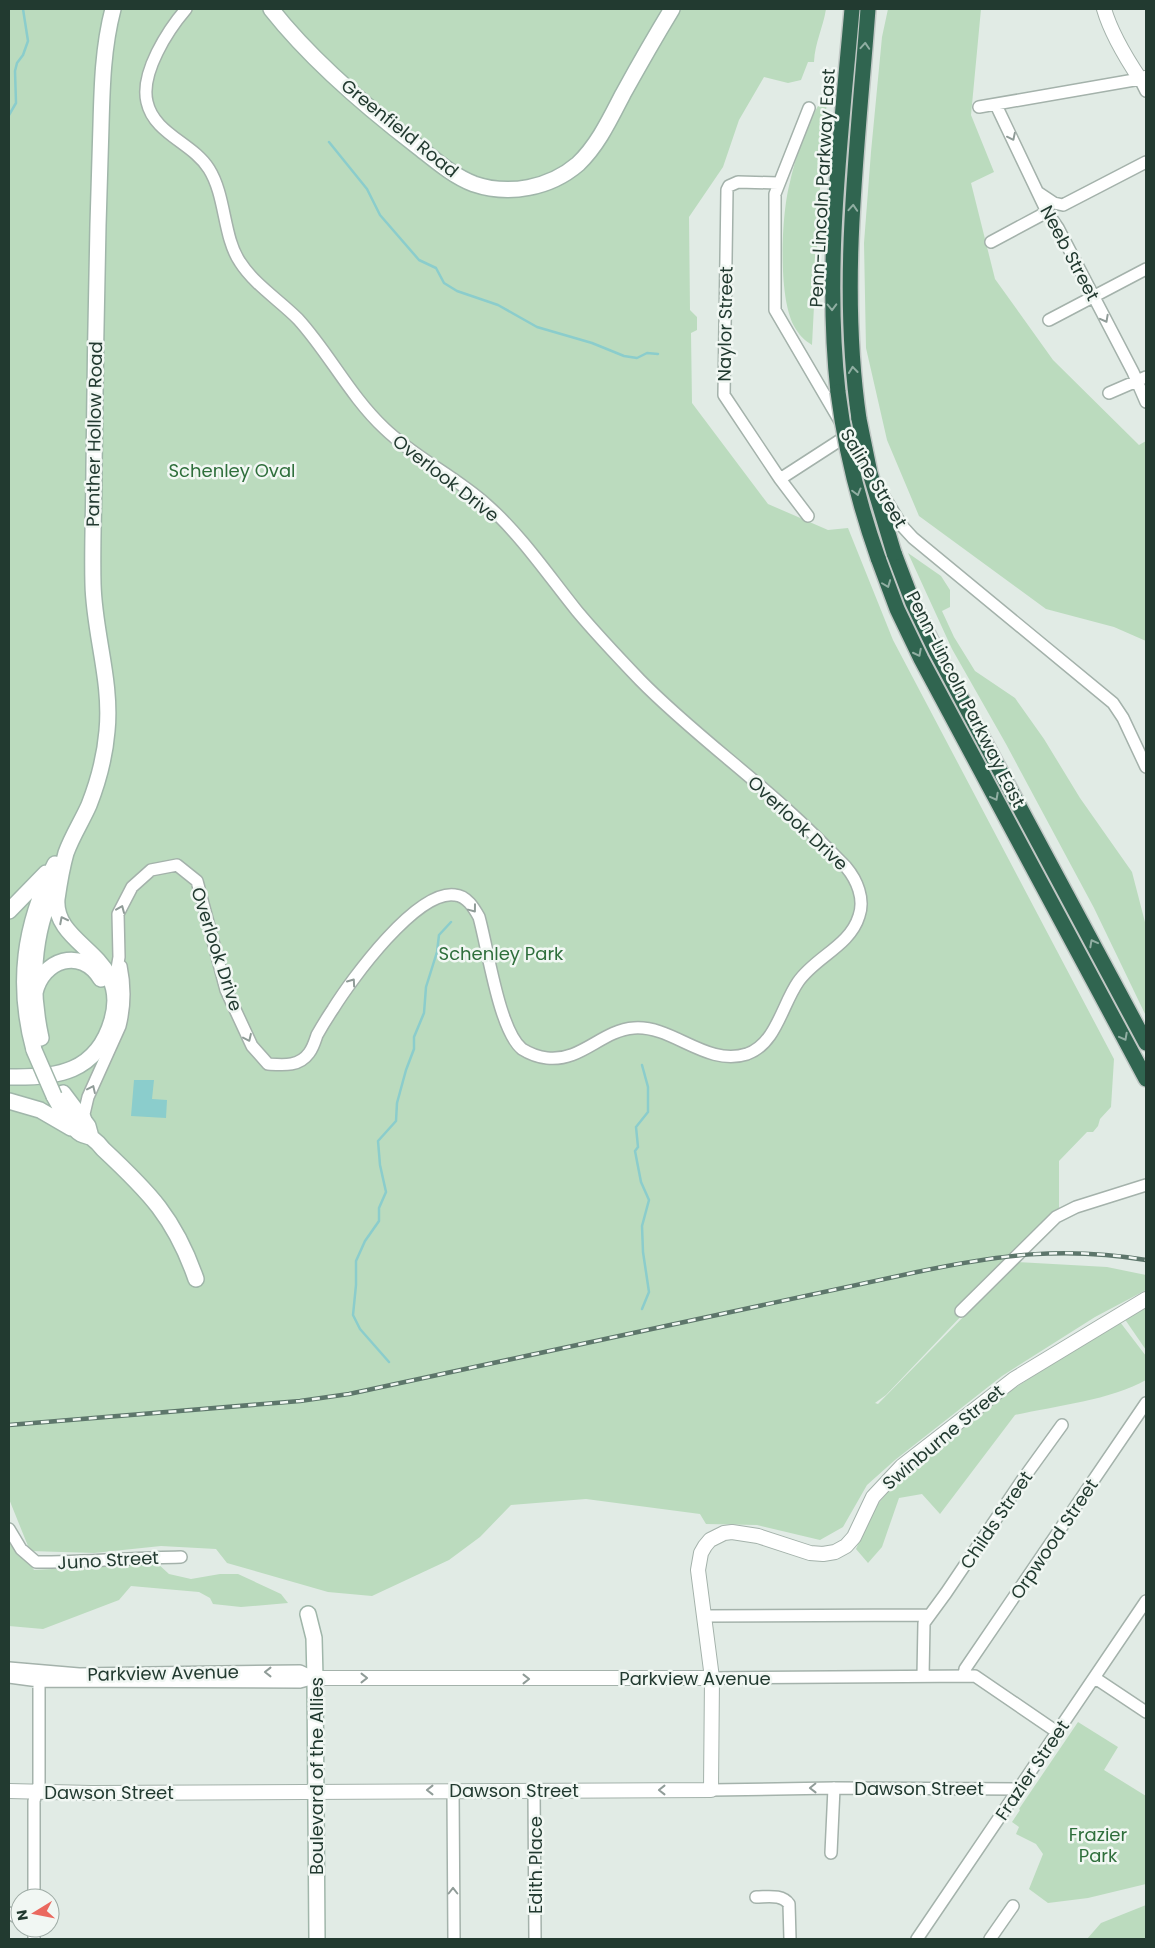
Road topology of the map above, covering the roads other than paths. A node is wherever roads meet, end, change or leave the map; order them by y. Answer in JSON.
{"nodes":[{"id":1,"x":113,"y":9,"type":"edge"},
{"id":2,"x":186,"y":9,"type":"edge"},
{"id":3,"x":271,"y":9,"type":"edge"},
{"id":4,"x":672,"y":9,"type":"edge"},
{"id":5,"x":845,"y":9,"type":"edge"},
{"id":6,"x":852,"y":9,"type":"edge"},
{"id":7,"x":868,"y":9,"type":"edge"},
{"id":8,"x":1104,"y":9,"type":"edge"},
{"id":9,"x":1144,"y":83,"type":"edge"},
{"id":10,"x":996,"y":105,"type":"junction"},
{"id":11,"x":980,"y":107,"type":"dead end"},
{"id":12,"x":809,"y":108,"type":"dead end"},
{"id":13,"x":843,"y":119,"type":"junction"},
{"id":14,"x":1146,"y":162,"type":"edge"},
{"id":15,"x":778,"y":183,"type":"junction"},
{"id":16,"x":1039,"y":193,"type":"junction"},
{"id":17,"x":1047,"y":212,"type":"junction"},
{"id":18,"x":990,"y":242,"type":"dead end"},
{"id":19,"x":1146,"y":269,"type":"edge"},
{"id":20,"x":1093,"y":296,"type":"junction"},
{"id":21,"x":1049,"y":320,"type":"dead end"},
{"id":22,"x":1141,"y":379,"type":"edge"},
{"id":23,"x":1109,"y":393,"type":"dead end"},
{"id":24,"x":1146,"y":402,"type":"edge"},
{"id":25,"x":848,"y":435,"type":"junction"},
{"id":26,"x":780,"y":479,"type":"junction"},
{"id":27,"x":808,"y":516,"type":"dead end"},
{"id":28,"x":1146,"y":767,"type":"edge"},
{"id":29,"x":58,"y":868,"type":"junction"},
{"id":30,"x":9,"y":911,"type":"edge"},
{"id":31,"x":119,"y":957,"type":"junction"},
{"id":32,"x":114,"y":986,"type":"junction"},
{"id":33,"x":35,"y":993,"type":"junction"},
{"id":34,"x":1146,"y":1043,"type":"edge"},
{"id":35,"x":39,"y":1048,"type":"junction"},
{"id":36,"x":9,"y":1068,"type":"edge"},
{"id":37,"x":9,"y":1077,"type":"edge"},
{"id":38,"x":1146,"y":1079,"type":"edge"},
{"id":39,"x":9,"y":1101,"type":"edge"},
{"id":40,"x":86,"y":1132,"type":"junction"},
{"id":41,"x":1146,"y":1185,"type":"edge"},
{"id":42,"x":196,"y":1279,"type":"dead end"},
{"id":43,"x":1146,"y":1299,"type":"edge"},
{"id":44,"x":961,"y":1311,"type":"dead end"},
{"id":45,"x":1146,"y":1403,"type":"edge"},
{"id":46,"x":1062,"y":1425,"type":"dead end"},
{"id":47,"x":9,"y":1529,"type":"edge"},
{"id":48,"x":181,"y":1557,"type":"dead end"},
{"id":49,"x":1146,"y":1601,"type":"edge"},
{"id":50,"x":308,"y":1614,"type":"dead end"},
{"id":51,"x":930,"y":1615,"type":"junction"},
{"id":52,"x":704,"y":1616,"type":"junction"},
{"id":53,"x":9,"y":1668,"type":"edge"},
{"id":54,"x":923,"y":1676,"type":"junction"},
{"id":55,"x":964,"y":1676,"type":"junction"},
{"id":56,"x":9,"y":1678,"type":"edge"},
{"id":57,"x":315,"y":1678,"type":"junction"},
{"id":58,"x":712,"y":1678,"type":"junction"},
{"id":59,"x":1095,"y":1678,"type":"junction"},
{"id":60,"x":39,"y":1681,"type":"junction"},
{"id":61,"x":1146,"y":1712,"type":"edge"},
{"id":62,"x":1058,"y":1732,"type":"junction"},
{"id":63,"x":834,"y":1788,"type":"junction"},
{"id":64,"x":1019,"y":1789,"type":"junction"},
{"id":65,"x":316,"y":1790,"type":"junction"},
{"id":66,"x":453,"y":1790,"type":"junction"},
{"id":67,"x":534,"y":1790,"type":"junction"},
{"id":68,"x":711,"y":1790,"type":"junction"},
{"id":69,"x":9,"y":1791,"type":"edge"},
{"id":70,"x":37,"y":1792,"type":"junction"},
{"id":71,"x":831,"y":1853,"type":"dead end"},
{"id":72,"x":34,"y":1888,"type":"edge"},
{"id":73,"x":756,"y":1897,"type":"dead end"},
{"id":74,"x":1012,"y":1906,"type":"dead end"},
{"id":75,"x":317,"y":1939,"type":"edge"},
{"id":76,"x":454,"y":1939,"type":"edge"},
{"id":77,"x":535,"y":1939,"type":"edge"},
{"id":78,"x":790,"y":1939,"type":"edge"},
{"id":79,"x":918,"y":1939,"type":"edge"},
{"id":80,"x":990,"y":1939,"type":"edge"}],
"edges":[{"from":1,"to":29,"type":"main road","name":"Panther Hollow Road"},
{"from":31,"to":2,"type":"street","name":"Overlook Drive","one_way":true},
{"from":3,"to":4,"type":"main road","name":"Greenfield Road"},
{"from":5,"to":13,"type":"highway"},
{"from":6,"to":13,"type":"highway","name":"Penn-Lincoln Parkway East"},
{"from":34,"to":7,"type":"highway","name":"Penn-Lincoln Parkway East","one_way":true,"bridge":true},
{"from":8,"to":9,"type":"street"},
{"from":9,"to":10,"type":"street"},
{"from":10,"to":11,"type":"street"},
{"from":10,"to":16,"type":"street","name":"Neeb Street","one_way":true},
{"from":12,"to":15,"type":"street","name":"Saline Street"},
{"from":13,"to":38,"type":"highway","name":"Penn-Lincoln Parkway East","one_way":true,"bridge":true},
{"from":14,"to":16,"type":"street"},
{"from":15,"to":25,"type":"street","name":"Saline Street"},
{"from":15,"to":26,"type":"street","name":"Naylor Street"},
{"from":16,"to":17,"type":"street","name":"Neeb Street"},
{"from":17,"to":18,"type":"street"},
{"from":17,"to":20,"type":"street","name":"Neeb Street"},
{"from":19,"to":20,"type":"street"},
{"from":20,"to":21,"type":"street"},
{"from":20,"to":22,"type":"street","name":"Neeb Street","one_way":true},
{"from":22,"to":23,"type":"street"},
{"from":22,"to":24,"type":"street","name":"Neeb Street"},
{"from":25,"to":26,"type":"street"},
{"from":25,"to":28,"type":"street","name":"Saline Street"},
{"from":26,"to":27,"type":"street","name":"Naylor Street"},
{"from":29,"to":30,"type":"main road"},
{"from":32,"to":29,"type":"main road","one_way":true},
{"from":29,"to":33,"type":"main road"},
{"from":29,"to":35,"type":"main road"},
{"from":31,"to":32,"type":"street","name":"Overlook Drive"},
{"from":40,"to":31,"type":"street","name":"Overlook Drive","one_way":true},
{"from":32,"to":37,"type":"main road"},
{"from":33,"to":35,"type":"main road"},
{"from":33,"to":36,"type":"main road"},
{"from":35,"to":40,"type":"main road"},
{"from":39,"to":40,"type":"main road"},
{"from":40,"to":42,"type":"main road"},
{"from":41,"to":44,"type":"street"},
{"from":43,"to":52,"type":"street","name":"Swinburne Street"},
{"from":45,"to":55,"type":"street","name":"Orpwood Street"},
{"from":46,"to":51,"type":"street","name":"Childs Street"},
{"from":47,"to":48,"type":"street","name":"Juno Street"},
{"from":49,"to":59,"type":"street","name":"Frazier Street"},
{"from":50,"to":57,"type":"main road","name":"Boulevard of the Allies"},
{"from":51,"to":52,"type":"street"},
{"from":51,"to":54,"type":"street","name":"Childs Street"},
{"from":52,"to":58,"type":"street","name":"Swinburne Street"},
{"from":57,"to":53,"type":"street","name":"Parkview Avenue","one_way":true},
{"from":54,"to":55,"type":"street","name":"Parkview Avenue"},
{"from":54,"to":58,"type":"street","name":"Parkview Avenue"},
{"from":55,"to":62,"type":"street","name":"Parkview Avenue"},
{"from":56,"to":60,"type":"street","name":"Parkview Avenue"},
{"from":57,"to":58,"type":"street","name":"Parkview Avenue","one_way":true},
{"from":57,"to":60,"type":"street","name":"Parkview Avenue"},
{"from":57,"to":65,"type":"main road","name":"Boulevard of the Allies"},
{"from":58,"to":68,"type":"street","name":"Swinburne Street"},
{"from":59,"to":61,"type":"street"},
{"from":59,"to":62,"type":"street","name":"Frazier Street"},
{"from":60,"to":70,"type":"street"},
{"from":62,"to":64,"type":"street","name":"Frazier Street"},
{"from":63,"to":64,"type":"street","name":"Dawson Street"},
{"from":63,"to":68,"type":"street","name":"Dawson Street","one_way":true},
{"from":63,"to":71,"type":"street"},
{"from":64,"to":79,"type":"street","name":"Frazier Street"},
{"from":66,"to":65,"type":"street","name":"Dawson Street","one_way":true},
{"from":65,"to":70,"type":"street","name":"Dawson Street"},
{"from":65,"to":75,"type":"main road","name":"Boulevard of the Allies"},
{"from":66,"to":67,"type":"street","name":"Dawson Street"},
{"from":76,"to":66,"type":"street","one_way":true},
{"from":68,"to":67,"type":"street","name":"Dawson Street","one_way":true},
{"from":67,"to":77,"type":"street","name":"Edith Place"},
{"from":69,"to":70,"type":"street","name":"Dawson Street"},
{"from":70,"to":72,"type":"street"},
{"from":73,"to":78,"type":"street"},
{"from":74,"to":80,"type":"street"}]}
